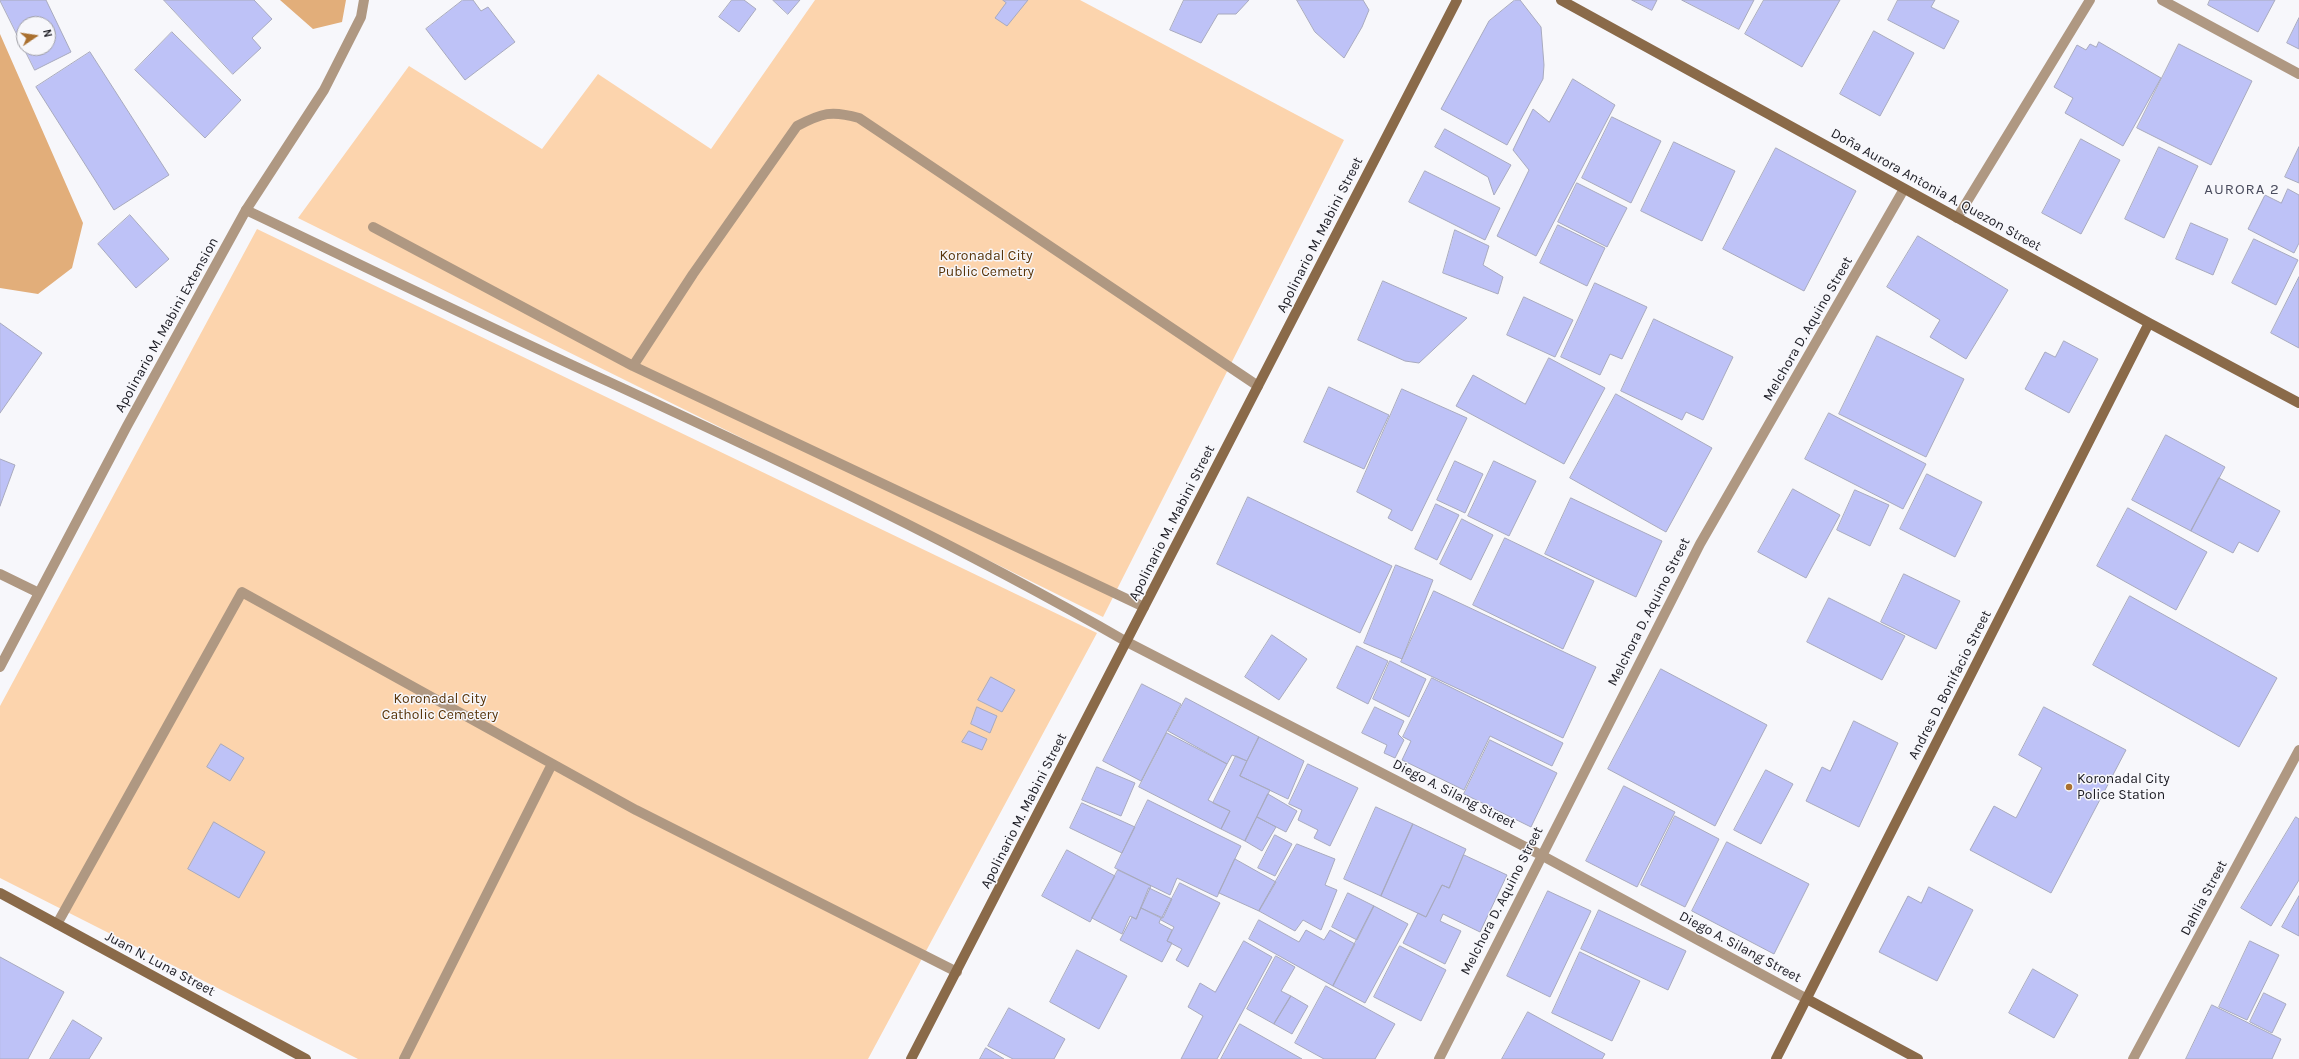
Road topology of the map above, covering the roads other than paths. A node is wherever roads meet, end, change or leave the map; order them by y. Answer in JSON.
{"nodes":[{"id":1,"x":364,"y":0,"type":"edge"},
{"id":2,"x":1457,"y":0,"type":"edge"},
{"id":3,"x":1561,"y":0,"type":"edge"},
{"id":4,"x":2090,"y":0,"type":"edge"},
{"id":5,"x":2162,"y":0,"type":"edge"},
{"id":6,"x":2299,"y":74,"type":"edge"},
{"id":7,"x":1904,"y":189,"type":"junction"},
{"id":8,"x":246,"y":210,"type":"junction"},
{"id":9,"x":1957,"y":218,"type":"junction"},
{"id":10,"x":373,"y":227,"type":"dead end"},
{"id":11,"x":2149,"y":323,"type":"junction"},
{"id":12,"x":633,"y":366,"type":"junction"},
{"id":13,"x":1258,"y":386,"type":"junction"},
{"id":14,"x":2299,"y":403,"type":"edge"},
{"id":15,"x":0,"y":574,"type":"edge"},
{"id":16,"x":39,"y":593,"type":"junction"},
{"id":17,"x":1144,"y":607,"type":"junction"},
{"id":18,"x":1127,"y":642,"type":"junction"},
{"id":19,"x":0,"y":667,"type":"edge"},
{"id":20,"x":2299,"y":750,"type":"edge"},
{"id":21,"x":552,"y":764,"type":"junction"},
{"id":22,"x":1541,"y":855,"type":"junction"},
{"id":23,"x":0,"y":893,"type":"edge"},
{"id":24,"x":57,"y":924,"type":"junction"},
{"id":25,"x":956,"y":972,"type":"junction"},
{"id":26,"x":1807,"y":999,"type":"junction"},
{"id":27,"x":306,"y":1059,"type":"edge"},
{"id":28,"x":404,"y":1059,"type":"edge"},
{"id":29,"x":911,"y":1059,"type":"edge"},
{"id":30,"x":1438,"y":1059,"type":"edge"},
{"id":31,"x":1776,"y":1059,"type":"edge"},
{"id":32,"x":1918,"y":1059,"type":"edge"},
{"id":33,"x":2133,"y":1059,"type":"edge"}],
"edges":[{"from":1,"to":8,"type":"street","name":"Apolinario M. Mabini Extension"},
{"from":2,"to":13,"type":"street","name":"Apolinario M. Mabini Street"},
{"from":3,"to":7,"type":"street","name":"Doña Aurora Antonia A. Quezon Street"},
{"from":4,"to":9,"type":"street"},
{"from":5,"to":6,"type":"street"},
{"from":7,"to":9,"type":"street","name":"Doña Aurora Antonia A. Quezon Street"},
{"from":7,"to":22,"type":"street","name":"Melchora D. Aquino Street"},
{"from":8,"to":16,"type":"street","name":"Apolinario M. Mabini Extension"},
{"from":8,"to":18,"type":"street","name":"Diego A. Silang Street"},
{"from":9,"to":11,"type":"street","name":"Doña Aurora Antonia A. Quezon Street"},
{"from":10,"to":12,"type":"street"},
{"from":11,"to":14,"type":"street","name":"Doña Aurora Antonia A. Quezon Street"},
{"from":11,"to":26,"type":"street","name":"Andres D. Bonifacio Street"},
{"from":12,"to":13,"type":"street"},
{"from":12,"to":17,"type":"street"},
{"from":13,"to":17,"type":"street","name":"Apolinario M. Mabini Street"},
{"from":15,"to":16,"type":"street"},
{"from":16,"to":19,"type":"street","name":"Apolinario M. Mabini Extension"},
{"from":17,"to":18,"type":"street","name":"Apolinario M. Mabini Street"},
{"from":18,"to":22,"type":"street","name":"Diego A. Silang Street"},
{"from":18,"to":25,"type":"street","name":"Apolinario M. Mabini Street"},
{"from":20,"to":33,"type":"street","name":"Dahlia Street"},
{"from":21,"to":24,"type":"street"},
{"from":21,"to":25,"type":"street"},
{"from":21,"to":28,"type":"street"},
{"from":22,"to":26,"type":"street","name":"Diego A. Silang Street"},
{"from":22,"to":30,"type":"street","name":"Melchora D. Aquino Street"},
{"from":23,"to":24,"type":"street","name":"Juan N. Luna Street"},
{"from":24,"to":27,"type":"street","name":"Juan N. Luna Street"},
{"from":25,"to":29,"type":"street","name":"Apolinario M. Mabini Street"},
{"from":26,"to":31,"type":"street","name":"Andres D. Bonifacio Street"},
{"from":26,"to":32,"type":"street"}]}
